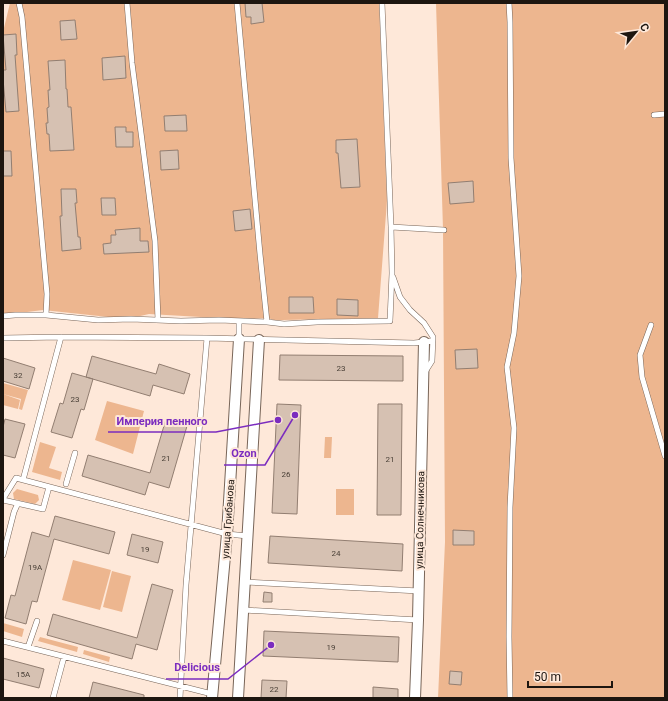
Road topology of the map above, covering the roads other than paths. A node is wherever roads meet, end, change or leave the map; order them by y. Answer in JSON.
{"nodes":[{"id":1,"x":19,"y":3,"type":"edge"},
{"id":2,"x":127,"y":3,"type":"edge"},
{"id":3,"x":237,"y":3,"type":"edge"},
{"id":4,"x":382,"y":3,"type":"edge"},
{"id":5,"x":509,"y":3,"type":"edge"},
{"id":6,"x":665,"y":114,"type":"edge"},
{"id":7,"x":654,"y":115,"type":"dead end"},
{"id":8,"x":391,"y":227,"type":"junction"},
{"id":9,"x":444,"y":230,"type":"dead end"},
{"id":10,"x":392,"y":273,"type":"junction"},
{"id":11,"x":46,"y":315,"type":"junction"},
{"id":12,"x":3,"y":316,"type":"edge"},
{"id":13,"x":158,"y":320,"type":"junction"},
{"id":14,"x":239,"y":321,"type":"junction"},
{"id":15,"x":267,"y":322,"type":"junction"},
{"id":16,"x":651,"y":325,"type":"dead end"},
{"id":17,"x":61,"y":337,"type":"junction"},
{"id":18,"x":3,"y":338,"type":"edge"},
{"id":19,"x":207,"y":338,"type":"junction"},
{"id":20,"x":239,"y":339,"type":"junction"},
{"id":21,"x":260,"y":340,"type":"junction"},
{"id":22,"x":428,"y":342,"type":"junction"},
{"id":23,"x":75,"y":453,"type":"dead end"},
{"id":24,"x":665,"y":456,"type":"edge"},
{"id":25,"x":22,"y":480,"type":"junction"},
{"id":26,"x":66,"y":484,"type":"dead end"},
{"id":27,"x":49,"y":487,"type":"junction"},
{"id":28,"x":3,"y":500,"type":"edge"},
{"id":29,"x":18,"y":504,"type":"junction"},
{"id":30,"x":191,"y":525,"type":"junction"},
{"id":31,"x":227,"y":534,"type":"junction"},
{"id":32,"x":248,"y":536,"type":"junction"},
{"id":33,"x":3,"y":555,"type":"edge"},
{"id":34,"x":245,"y":582,"type":"junction"},
{"id":35,"x":419,"y":591,"type":"junction"},
{"id":36,"x":244,"y":610,"type":"junction"},
{"id":37,"x":37,"y":620,"type":"dead end"},
{"id":38,"x":418,"y":620,"type":"junction"},
{"id":39,"x":3,"y":641,"type":"edge"},
{"id":40,"x":28,"y":648,"type":"junction"},
{"id":41,"x":64,"y":656,"type":"junction"},
{"id":42,"x":180,"y":687,"type":"junction"},
{"id":43,"x":212,"y":696,"type":"edge"},
{"id":44,"x":53,"y":698,"type":"edge"},
{"id":45,"x":180,"y":698,"type":"edge"},
{"id":46,"x":238,"y":698,"type":"edge"},
{"id":47,"x":415,"y":698,"type":"edge"},
{"id":48,"x":510,"y":698,"type":"edge"}],
"edges":[{"from":1,"to":11,"type":"lane"},
{"from":2,"to":13,"type":"lane"},
{"from":3,"to":15,"type":"lane"},
{"from":4,"to":8,"type":"lane"},
{"from":5,"to":48,"type":"lane"},
{"from":6,"to":7,"type":"lane"},
{"from":8,"to":9,"type":"lane"},
{"from":8,"to":10,"type":"lane"},
{"from":10,"to":15,"type":"lane"},
{"from":10,"to":22,"type":"lane"},
{"from":11,"to":12,"type":"lane"},
{"from":11,"to":13,"type":"lane"},
{"from":13,"to":14,"type":"lane"},
{"from":14,"to":15,"type":"lane"},
{"from":14,"to":20,"type":"lane"},
{"from":16,"to":24,"type":"lane"},
{"from":17,"to":18,"type":"lane"},
{"from":17,"to":19,"type":"lane"},
{"from":17,"to":25,"type":"lane"},
{"from":19,"to":20,"type":"lane"},
{"from":19,"to":30,"type":"lane"},
{"from":20,"to":21,"type":"lane"},
{"from":20,"to":31,"type":"street","name":"улица Грибанова"},
{"from":21,"to":22,"type":"lane"},
{"from":21,"to":32,"type":"street","name":"улица Грибанова"},
{"from":22,"to":35,"type":"street","name":"улица Солнечникова"},
{"from":23,"to":26,"type":"lane"},
{"from":25,"to":27,"type":"lane"},
{"from":25,"to":28,"type":"lane"},
{"from":27,"to":29,"type":"lane"},
{"from":27,"to":30,"type":"lane"},
{"from":28,"to":29,"type":"lane"},
{"from":29,"to":33,"type":"lane"},
{"from":30,"to":31,"type":"lane"},
{"from":30,"to":42,"type":"lane"},
{"from":31,"to":32,"type":"lane"},
{"from":31,"to":43,"type":"street","name":"улица Грибанова"},
{"from":32,"to":34,"type":"street","name":"улица Грибанова"},
{"from":34,"to":35,"type":"lane"},
{"from":34,"to":36,"type":"street","name":"улица Грибанова"},
{"from":35,"to":38,"type":"street","name":"улица Солнечникова"},
{"from":36,"to":38,"type":"lane"},
{"from":36,"to":46,"type":"street","name":"улица Грибанова"},
{"from":37,"to":40,"type":"lane"},
{"from":38,"to":47,"type":"street","name":"улица Солнечникова"},
{"from":39,"to":40,"type":"lane"},
{"from":40,"to":41,"type":"lane"},
{"from":41,"to":42,"type":"lane"},
{"from":41,"to":44,"type":"lane"},
{"from":42,"to":43,"type":"lane"},
{"from":42,"to":45,"type":"lane"}]}
